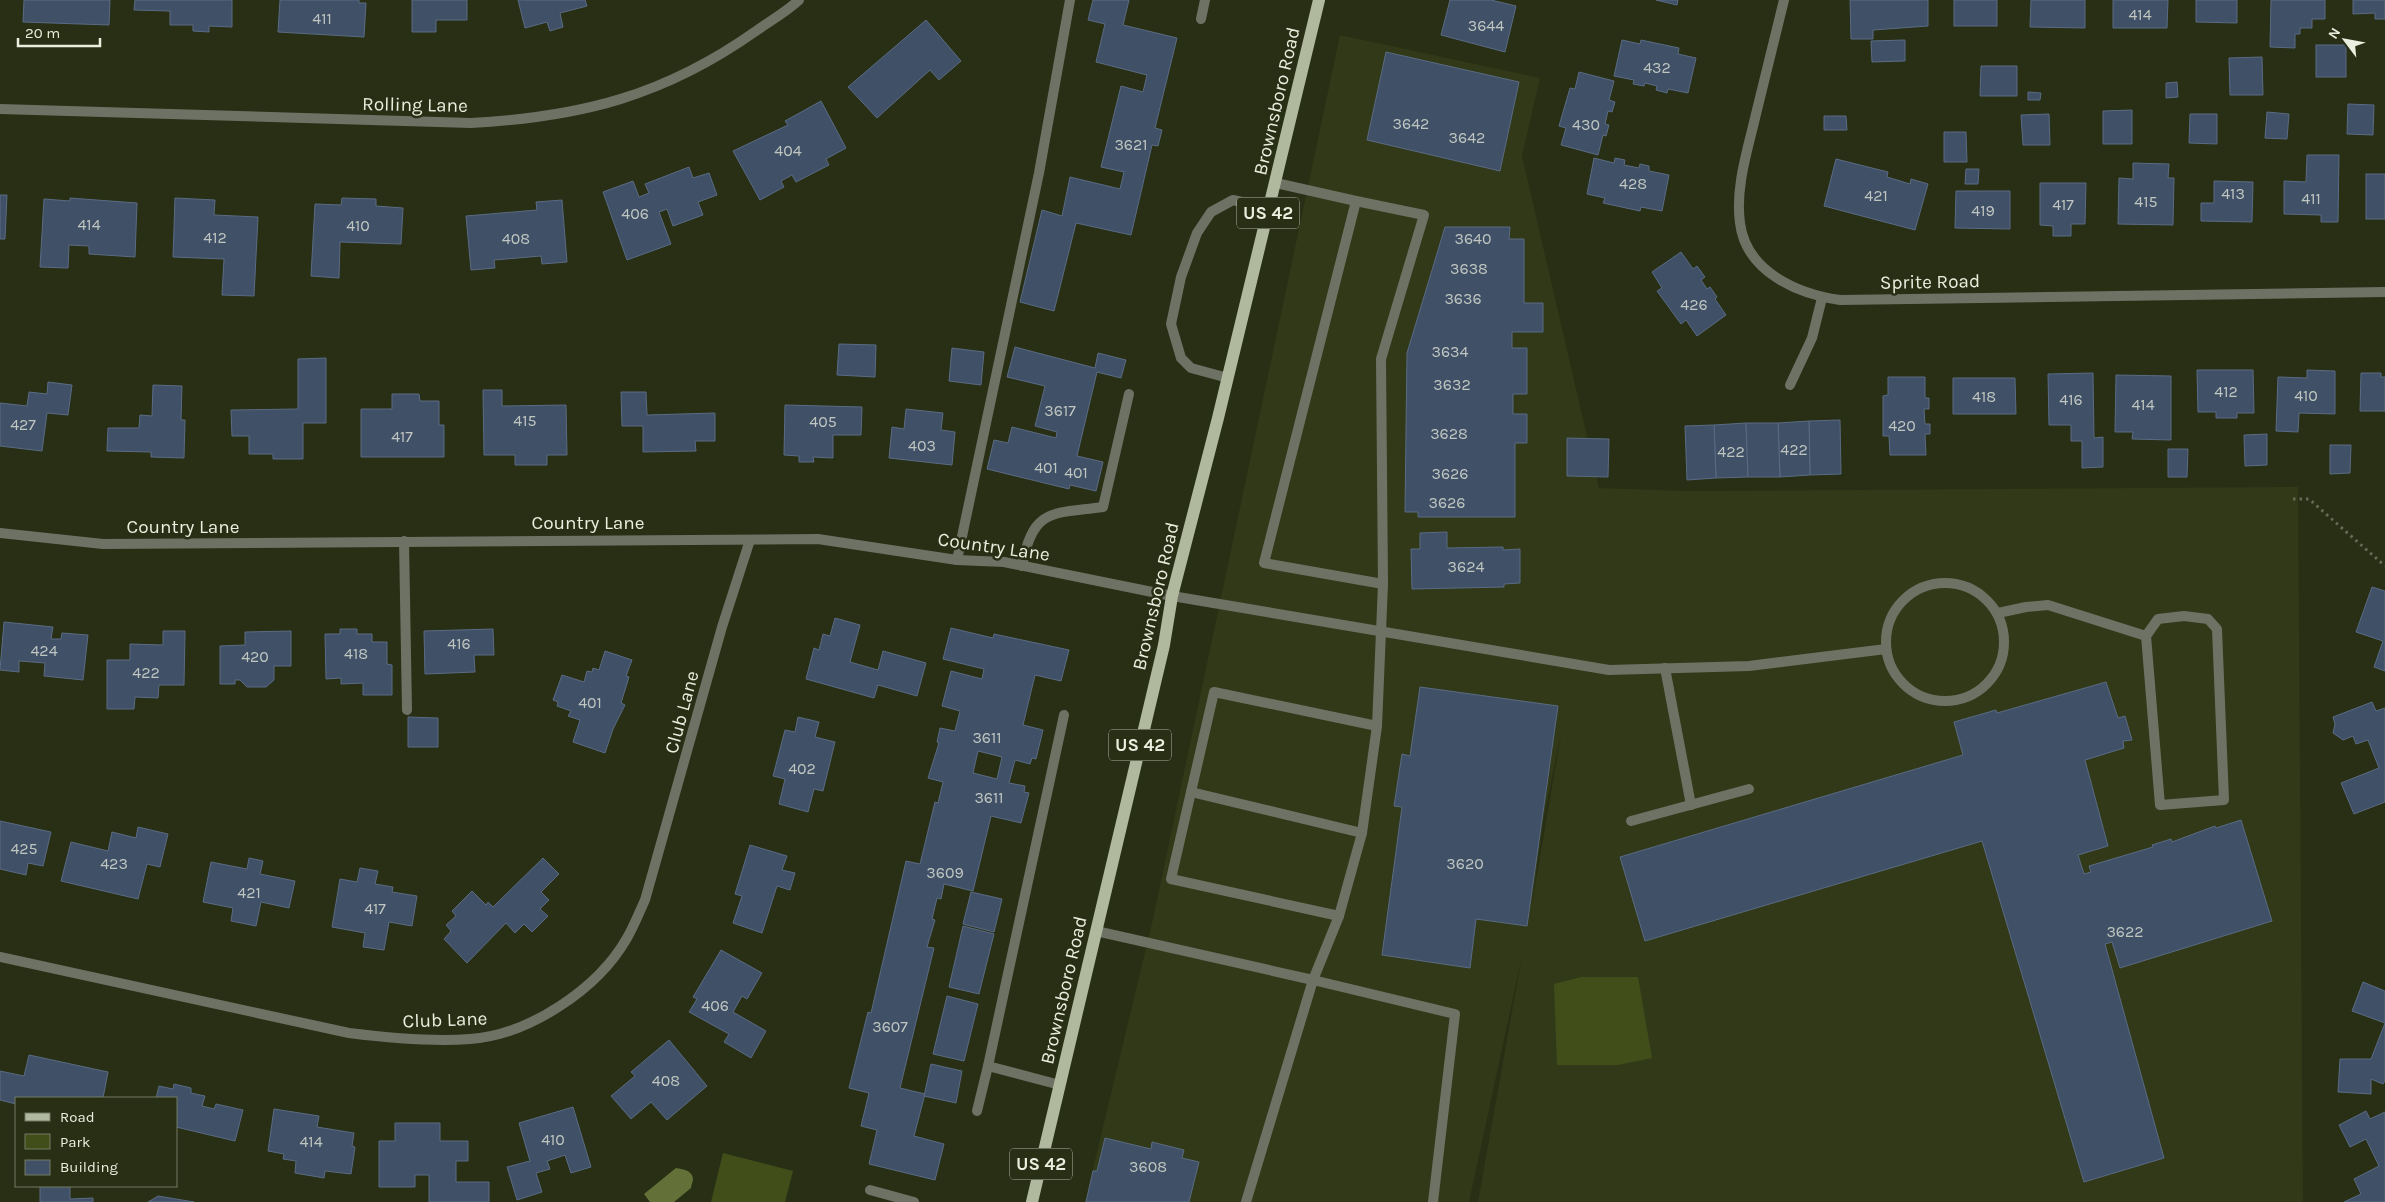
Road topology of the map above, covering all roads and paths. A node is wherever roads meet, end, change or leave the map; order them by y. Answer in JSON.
{"nodes":[{"id":1,"x":799,"y":0,"type":"edge"},
{"id":2,"x":1070,"y":0,"type":"edge"},
{"id":3,"x":1205,"y":0,"type":"edge"},
{"id":4,"x":1319,"y":0,"type":"edge"},
{"id":5,"x":1784,"y":0,"type":"edge"},
{"id":6,"x":1201,"y":19,"type":"dead end"},
{"id":7,"x":0,"y":109,"type":"edge"},
{"id":8,"x":1276,"y":183,"type":"junction"},
{"id":9,"x":1356,"y":201,"type":"junction"},
{"id":10,"x":1270,"y":208,"type":"junction"},
{"id":11,"x":2385,"y":292,"type":"edge"},
{"id":12,"x":1822,"y":298,"type":"junction"},
{"id":13,"x":1228,"y":378,"type":"junction"},
{"id":14,"x":1790,"y":385,"type":"dead end"},
{"id":15,"x":1129,"y":394,"type":"dead end"},
{"id":16,"x":2293,"y":500,"type":"dead end"},
{"id":17,"x":0,"y":533,"type":"edge"},
{"id":18,"x":750,"y":540,"type":"junction"},
{"id":19,"x":404,"y":541,"type":"junction"},
{"id":20,"x":957,"y":560,"type":"junction"},
{"id":21,"x":1022,"y":566,"type":"junction"},
{"id":22,"x":2385,"y":566,"type":"edge"},
{"id":23,"x":1383,"y":584,"type":"junction"},
{"id":24,"x":1172,"y":596,"type":"junction"},
{"id":25,"x":1998,"y":613,"type":"junction"},
{"id":26,"x":1380,"y":632,"type":"junction"},
{"id":27,"x":2146,"y":636,"type":"junction"},
{"id":28,"x":1886,"y":649,"type":"junction"},
{"id":29,"x":1665,"y":668,"type":"junction"},
{"id":30,"x":407,"y":710,"type":"dead end"},
{"id":31,"x":1064,"y":715,"type":"dead end"},
{"id":32,"x":1377,"y":726,"type":"junction"},
{"id":33,"x":1749,"y":790,"type":"dead end"},
{"id":34,"x":1191,"y":792,"type":"junction"},
{"id":35,"x":1691,"y":805,"type":"junction"},
{"id":36,"x":1631,"y":821,"type":"dead end"},
{"id":37,"x":1362,"y":833,"type":"junction"},
{"id":38,"x":1339,"y":916,"type":"junction"},
{"id":39,"x":1096,"y":931,"type":"junction"},
{"id":40,"x":0,"y":957,"type":"edge"},
{"id":41,"x":1313,"y":980,"type":"junction"},
{"id":42,"x":988,"y":1066,"type":"junction"},
{"id":43,"x":1060,"y":1085,"type":"junction"},
{"id":44,"x":977,"y":1111,"type":"dead end"},
{"id":45,"x":870,"y":1190,"type":"dead end"},
{"id":46,"x":914,"y":1202,"type":"edge"},
{"id":47,"x":1032,"y":1202,"type":"edge"},
{"id":48,"x":1246,"y":1202,"type":"edge"},
{"id":49,"x":1433,"y":1202,"type":"edge"}],
"edges":[{"from":1,"to":7,"type":"street","name":"Rolling Lane"},
{"from":2,"to":20,"type":"street"},
{"from":3,"to":6,"type":"street"},
{"from":4,"to":8,"type":"main road","name":"Brownsboro Road","number":"US 42"},
{"from":5,"to":12,"type":"street","name":"Sprite Road"},
{"from":8,"to":9,"type":"street"},
{"from":8,"to":10,"type":"main road","name":"Brownsboro Road","number":"US 42"},
{"from":9,"to":23,"type":"street"},
{"from":9,"to":23,"type":"street"},
{"from":10,"to":13,"type":"main road","name":"Brownsboro Road","number":"US 42"},
{"from":10,"to":13,"type":"street"},
{"from":11,"to":12,"type":"street","name":"Sprite Road"},
{"from":12,"to":14,"type":"street"},
{"from":13,"to":24,"type":"main road","name":"Brownsboro Road","number":"US 42"},
{"from":15,"to":21,"type":"street"},
{"from":16,"to":22,"type":"path"},
{"from":17,"to":19,"type":"street","name":"Country Lane"},
{"from":18,"to":19,"type":"street","name":"Country Lane"},
{"from":18,"to":20,"type":"street","name":"Country Lane"},
{"from":18,"to":40,"type":"street","name":"Club Lane"},
{"from":19,"to":30,"type":"street"},
{"from":20,"to":21,"type":"street","name":"Country Lane"},
{"from":21,"to":24,"type":"street","name":"Country Lane"},
{"from":23,"to":26,"type":"street"},
{"from":24,"to":26,"type":"street","name":"Country Lane"},
{"from":24,"to":39,"type":"main road","name":"Brownsboro Road","number":"US 42"},
{"from":25,"to":27,"type":"street"},
{"from":25,"to":28,"type":"street"},
{"from":25,"to":28,"type":"street"},
{"from":26,"to":29,"type":"street","name":"Country Lane"},
{"from":26,"to":32,"type":"street"},
{"from":27,"to":27,"type":"street"},
{"from":28,"to":29,"type":"street","name":"Country Lane"},
{"from":29,"to":35,"type":"street"},
{"from":31,"to":42,"type":"street"},
{"from":32,"to":34,"type":"street"},
{"from":32,"to":37,"type":"street"},
{"from":33,"to":35,"type":"street"},
{"from":34,"to":37,"type":"street"},
{"from":34,"to":38,"type":"street"},
{"from":35,"to":36,"type":"street"},
{"from":37,"to":38,"type":"street"},
{"from":38,"to":41,"type":"street"},
{"from":39,"to":41,"type":"street"},
{"from":39,"to":43,"type":"main road","name":"Brownsboro Road","number":"US 42"},
{"from":41,"to":48,"type":"street"},
{"from":41,"to":49,"type":"street"},
{"from":42,"to":43,"type":"street"},
{"from":42,"to":44,"type":"street"},
{"from":43,"to":47,"type":"main road","name":"Brownsboro Road","number":"US 42"},
{"from":45,"to":46,"type":"street"}]}
